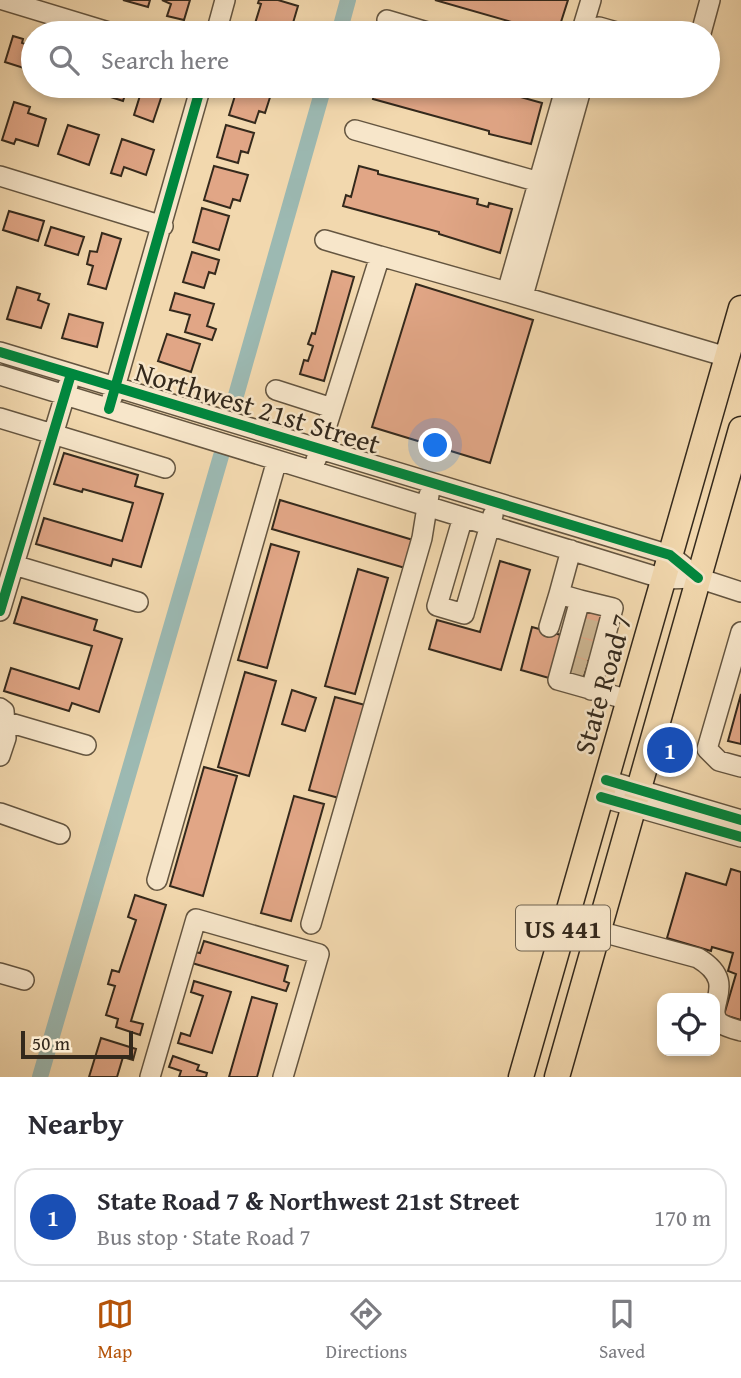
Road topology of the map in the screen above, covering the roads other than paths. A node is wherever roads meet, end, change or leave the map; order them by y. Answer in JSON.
{"nodes":[{"id":1,"x":2,"y":0,"type":"edge"},
{"id":2,"x":225,"y":0,"type":"edge"},
{"id":3,"x":591,"y":0,"type":"edge"},
{"id":4,"x":710,"y":0,"type":"edge"},
{"id":5,"x":387,"y":20,"type":"dead end"},
{"id":6,"x":72,"y":21,"type":"edge"},
{"id":7,"x":219,"y":21,"type":"edge"},
{"id":8,"x":390,"y":21,"type":"edge"},
{"id":9,"x":585,"y":21,"type":"edge"},
{"id":10,"x":704,"y":21,"type":"edge"},
{"id":11,"x":198,"y":98,"type":"edge"},
{"id":12,"x":563,"y":98,"type":"edge"},
{"id":13,"x":578,"y":98,"type":"edge"},
{"id":14,"x":355,"y":130,"type":"dead end"},
{"id":15,"x":0,"y":176,"type":"edge"},
{"id":16,"x":539,"y":182,"type":"junction"},
{"id":17,"x":163,"y":226,"type":"junction"},
{"id":18,"x":325,"y":240,"type":"dead end"},
{"id":19,"x":380,"y":256,"type":"junction"},
{"id":20,"x":515,"y":294,"type":"junction"},
{"id":21,"x":741,"y":308,"type":"edge"},
{"id":22,"x":0,"y":352,"type":"edge"},
{"id":23,"x":727,"y":357,"type":"junction"},
{"id":24,"x":71,"y":374,"type":"junction"},
{"id":25,"x":0,"y":375,"type":"edge"},
{"id":26,"x":116,"y":387,"type":"junction"},
{"id":27,"x":276,"y":390,"type":"dead end"},
{"id":28,"x":64,"y":395,"type":"junction"},
{"id":29,"x":332,"y":408,"type":"junction"},
{"id":30,"x":109,"y":409,"type":"junction"},
{"id":31,"x":0,"y":418,"type":"edge"},
{"id":32,"x":741,"y":429,"type":"edge"},
{"id":33,"x":53,"y":434,"type":"junction"},
{"id":34,"x":319,"y":449,"type":"junction"},
{"id":35,"x":277,"y":460,"type":"junction"},
{"id":36,"x":165,"y":468,"type":"dead end"},
{"id":37,"x":312,"y":471,"type":"junction"},
{"id":38,"x":735,"y":474,"type":"edge"},
{"id":39,"x":432,"y":484,"type":"junction"},
{"id":40,"x":497,"y":503,"type":"junction"},
{"id":41,"x":426,"y":506,"type":"junction"},
{"id":42,"x":463,"y":517,"type":"junction"},
{"id":43,"x":491,"y":526,"type":"junction"},
{"id":44,"x":571,"y":550,"type":"junction"},
{"id":45,"x":667,"y":567,"type":"junction"},
{"id":46,"x":8,"y":573,"type":"edge"},
{"id":47,"x":698,"y":578,"type":"junction"},
{"id":48,"x":741,"y":592,"type":"edge"},
{"id":49,"x":559,"y":594,"type":"junction"},
{"id":50,"x":580,"y":600,"type":"junction"},
{"id":51,"x":138,"y":602,"type":"dead end"},
{"id":52,"x":0,"y":611,"type":"edge"},
{"id":53,"x":549,"y":627,"type":"dead end"},
{"id":54,"x":590,"y":629,"type":"junction"},
{"id":55,"x":739,"y":643,"type":"edge"},
{"id":56,"x":582,"y":662,"type":"junction"},
{"id":57,"x":629,"y":700,"type":"junction"},
{"id":58,"x":2,"y":715,"type":"edge"},
{"id":59,"x":86,"y":745,"type":"dead end"},
{"id":60,"x":0,"y":756,"type":"edge"},
{"id":61,"x":741,"y":767,"type":"edge"},
{"id":62,"x":604,"y":788,"type":"junction"},
{"id":63,"x":636,"y":798,"type":"junction"},
{"id":64,"x":0,"y":813,"type":"edge"},
{"id":65,"x":741,"y":820,"type":"edge"},
{"id":66,"x":60,"y":834,"type":"dead end"},
{"id":67,"x":741,"y":837,"type":"edge"},
{"id":68,"x":156,"y":880,"type":"dead end"},
{"id":69,"x":311,"y":923,"type":"dead end"},
{"id":70,"x":598,"y":931,"type":"junction"},
{"id":71,"x":0,"y":973,"type":"edge"},
{"id":72,"x":24,"y":980,"type":"dead end"},
{"id":73,"x":741,"y":1031,"type":"edge"},
{"id":74,"x":149,"y":1077,"type":"edge"},
{"id":75,"x":283,"y":1077,"type":"edge"},
{"id":76,"x":521,"y":1077,"type":"edge"},
{"id":77,"x":557,"y":1077,"type":"edge"}],
"edges":[{"from":1,"to":6,"type":"street"},
{"from":2,"to":7,"type":"street"},
{"from":3,"to":9,"type":"street"},
{"from":4,"to":10,"type":"street"},
{"from":5,"to":8,"type":"street"},
{"from":11,"to":17,"type":"street"},
{"from":12,"to":16,"type":"street"},
{"from":13,"to":20,"type":"street"},
{"from":14,"to":16,"type":"street"},
{"from":15,"to":17,"type":"street"},
{"from":16,"to":20,"type":"street"},
{"from":17,"to":26,"type":"street"},
{"from":18,"to":19,"type":"street"},
{"from":19,"to":20,"type":"street"},
{"from":19,"to":29,"type":"street"},
{"from":20,"to":23,"type":"street"},
{"from":21,"to":23,"type":"main road","name":"State Road 7","number":"US 441"},
{"from":22,"to":24,"type":"street","name":"Northwest 21st Street"},
{"from":23,"to":45,"type":"main road","name":"State Road 7","number":"US 441"},
{"from":24,"to":26,"type":"street","name":"Northwest 21st Street"},
{"from":24,"to":28,"type":"street"},
{"from":25,"to":28,"type":"street","name":"Northwest 21st Street"},
{"from":26,"to":30,"type":"street"},
{"from":26,"to":34,"type":"street","name":"Northwest 21st Street"},
{"from":27,"to":29,"type":"street"},
{"from":28,"to":30,"type":"street","name":"Northwest 21st Street"},
{"from":28,"to":33,"type":"street"},
{"from":29,"to":34,"type":"street"},
{"from":30,"to":35,"type":"street","name":"Northwest 21st Street"},
{"from":31,"to":33,"type":"street"},
{"from":32,"to":38,"type":"main road","number":"US 441"},
{"from":33,"to":36,"type":"street"},
{"from":33,"to":46,"type":"street"},
{"from":34,"to":37,"type":"street"},
{"from":34,"to":39,"type":"street","name":"Northwest 21st Street"},
{"from":35,"to":37,"type":"street","name":"Northwest 21st Street"},
{"from":35,"to":68,"type":"street"},
{"from":37,"to":41,"type":"street","name":"Northwest 21st Street"},
{"from":38,"to":47,"type":"main road","number":"US 441"},
{"from":39,"to":40,"type":"street","name":"Northwest 21st Street"},
{"from":39,"to":41,"type":"street"},
{"from":40,"to":43,"type":"street"},
{"from":40,"to":45,"type":"street","name":"Northwest 21st Street"},
{"from":41,"to":42,"type":"street","name":"Northwest 21st Street"},
{"from":41,"to":69,"type":"street"},
{"from":42,"to":43,"type":"street","name":"Northwest 21st Street"},
{"from":42,"to":43,"type":"street"},
{"from":43,"to":44,"type":"street","name":"Northwest 21st Street"},
{"from":44,"to":45,"type":"street","name":"Northwest 21st Street"},
{"from":44,"to":49,"type":"street"},
{"from":45,"to":47,"type":"street","name":"Northwest 21st Street"},
{"from":45,"to":57,"type":"main road","name":"State Road 7","number":"US 441"},
{"from":46,"to":51,"type":"street"},
{"from":46,"to":52,"type":"street"},
{"from":47,"to":48,"type":"street"},
{"from":47,"to":63,"type":"main road","number":"US 441"},
{"from":49,"to":50,"type":"street"},
{"from":49,"to":53,"type":"street"},
{"from":50,"to":54,"type":"street"},
{"from":50,"to":54,"type":"street"},
{"from":54,"to":56,"type":"street"},
{"from":54,"to":56,"type":"street"},
{"from":55,"to":61,"type":"street"},
{"from":56,"to":57,"type":"street"},
{"from":57,"to":62,"type":"main road","name":"State Road 7","number":"US 441"},
{"from":58,"to":59,"type":"street"},
{"from":58,"to":60,"type":"street"},
{"from":62,"to":63,"type":"street"},
{"from":62,"to":76,"type":"main road","name":"State Road 7","number":"US 441"},
{"from":63,"to":65,"type":"street"},
{"from":63,"to":67,"type":"street"},
{"from":63,"to":70,"type":"main road","number":"US 441"},
{"from":64,"to":66,"type":"street"},
{"from":70,"to":73,"type":"street"},
{"from":70,"to":77,"type":"main road","number":"US 441"},
{"from":71,"to":72,"type":"street"},
{"from":74,"to":75,"type":"street"}]}
